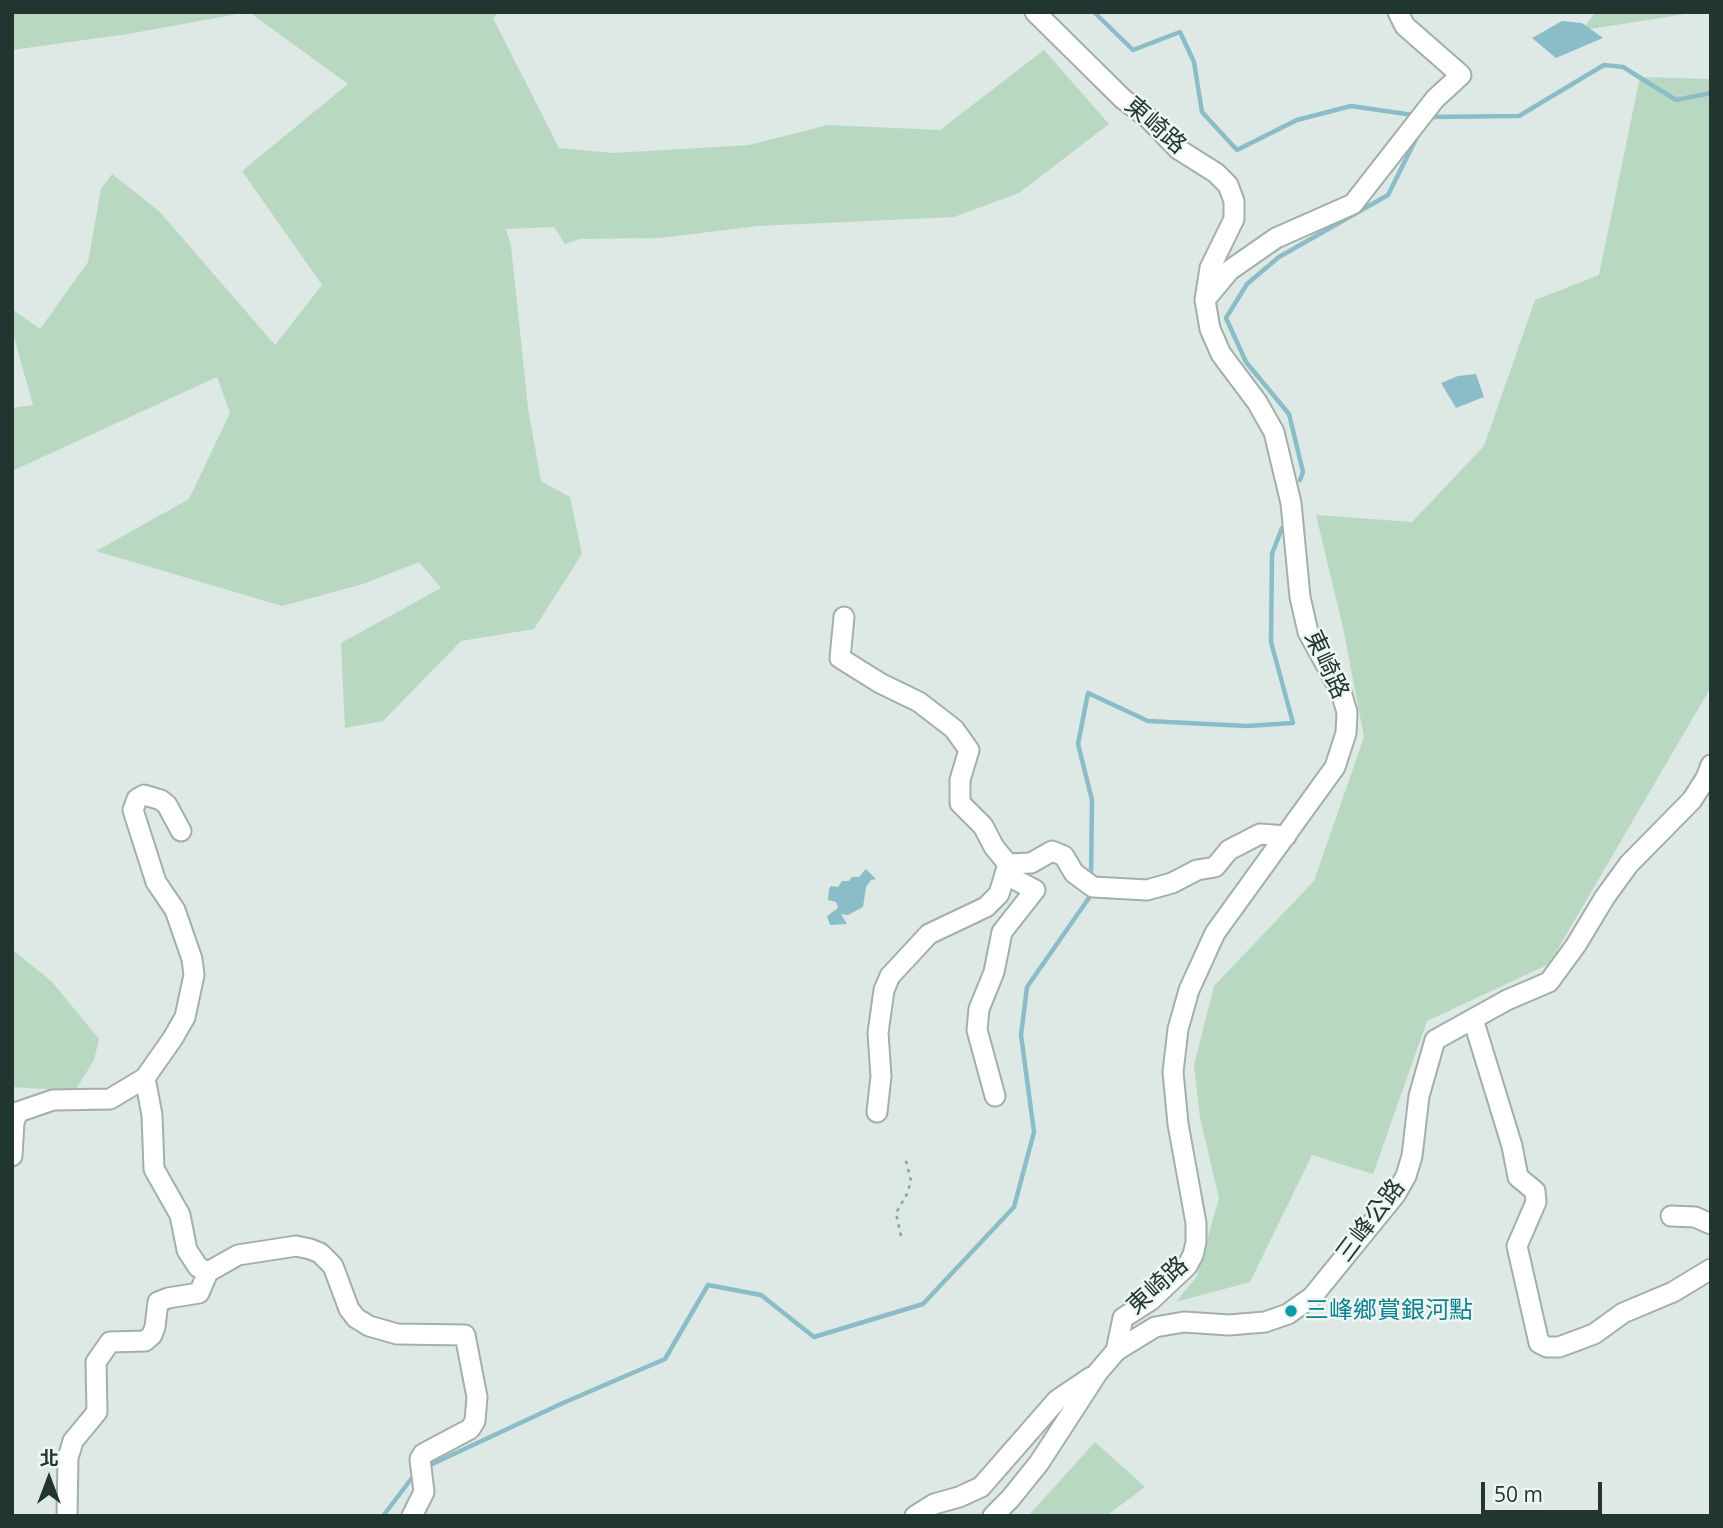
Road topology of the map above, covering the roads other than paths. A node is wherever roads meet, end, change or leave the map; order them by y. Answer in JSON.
{"nodes":[{"id":1,"x":1035,"y":12,"type":"edge"},
{"id":2,"x":1398,"y":12,"type":"edge"},
{"id":3,"x":1205,"y":300,"type":"junction"},
{"id":4,"x":844,"y":617,"type":"dead end"},
{"id":5,"x":1711,"y":765,"type":"edge"},
{"id":6,"x":181,"y":831,"type":"dead end"},
{"id":7,"x":1286,"y":836,"type":"junction"},
{"id":8,"x":1008,"y":864,"type":"junction"},
{"id":9,"x":1473,"y":1020,"type":"junction"},
{"id":10,"x":145,"y":1079,"type":"junction"},
{"id":11,"x":995,"y":1096,"type":"dead end"},
{"id":12,"x":877,"y":1112,"type":"dead end"},
{"id":13,"x":12,"y":1156,"type":"edge"},
{"id":14,"x":1671,"y":1216,"type":"dead end"},
{"id":15,"x":1711,"y":1224,"type":"edge"},
{"id":16,"x":1711,"y":1269,"type":"edge"},
{"id":17,"x":208,"y":1272,"type":"junction"},
{"id":18,"x":1116,"y":1351,"type":"junction"},
{"id":19,"x":1098,"y":1373,"type":"junction"},
{"id":20,"x":67,"y":1516,"type":"edge"},
{"id":21,"x":412,"y":1516,"type":"edge"},
{"id":22,"x":915,"y":1516,"type":"edge"},
{"id":23,"x":993,"y":1516,"type":"edge"}],
"edges":[{"from":1,"to":3,"type":"street","name":"東崎路"},
{"from":2,"to":3,"type":"street"},
{"from":3,"to":7,"type":"street","name":"東崎路"},
{"from":4,"to":8,"type":"street"},
{"from":5,"to":9,"type":"street","name":"三峰公路"},
{"from":6,"to":10,"type":"street"},
{"from":7,"to":8,"type":"street"},
{"from":7,"to":18,"type":"street","name":"東崎路"},
{"from":8,"to":11,"type":"street"},
{"from":8,"to":12,"type":"street"},
{"from":9,"to":16,"type":"street"},
{"from":9,"to":18,"type":"street","name":"三峰公路"},
{"from":10,"to":13,"type":"street"},
{"from":10,"to":17,"type":"street"},
{"from":14,"to":15,"type":"street"},
{"from":17,"to":20,"type":"street"},
{"from":17,"to":21,"type":"street"},
{"from":18,"to":19,"type":"street","name":"三峰公路"},
{"from":19,"to":22,"type":"street"},
{"from":19,"to":23,"type":"street","name":"三峰公路"}]}
